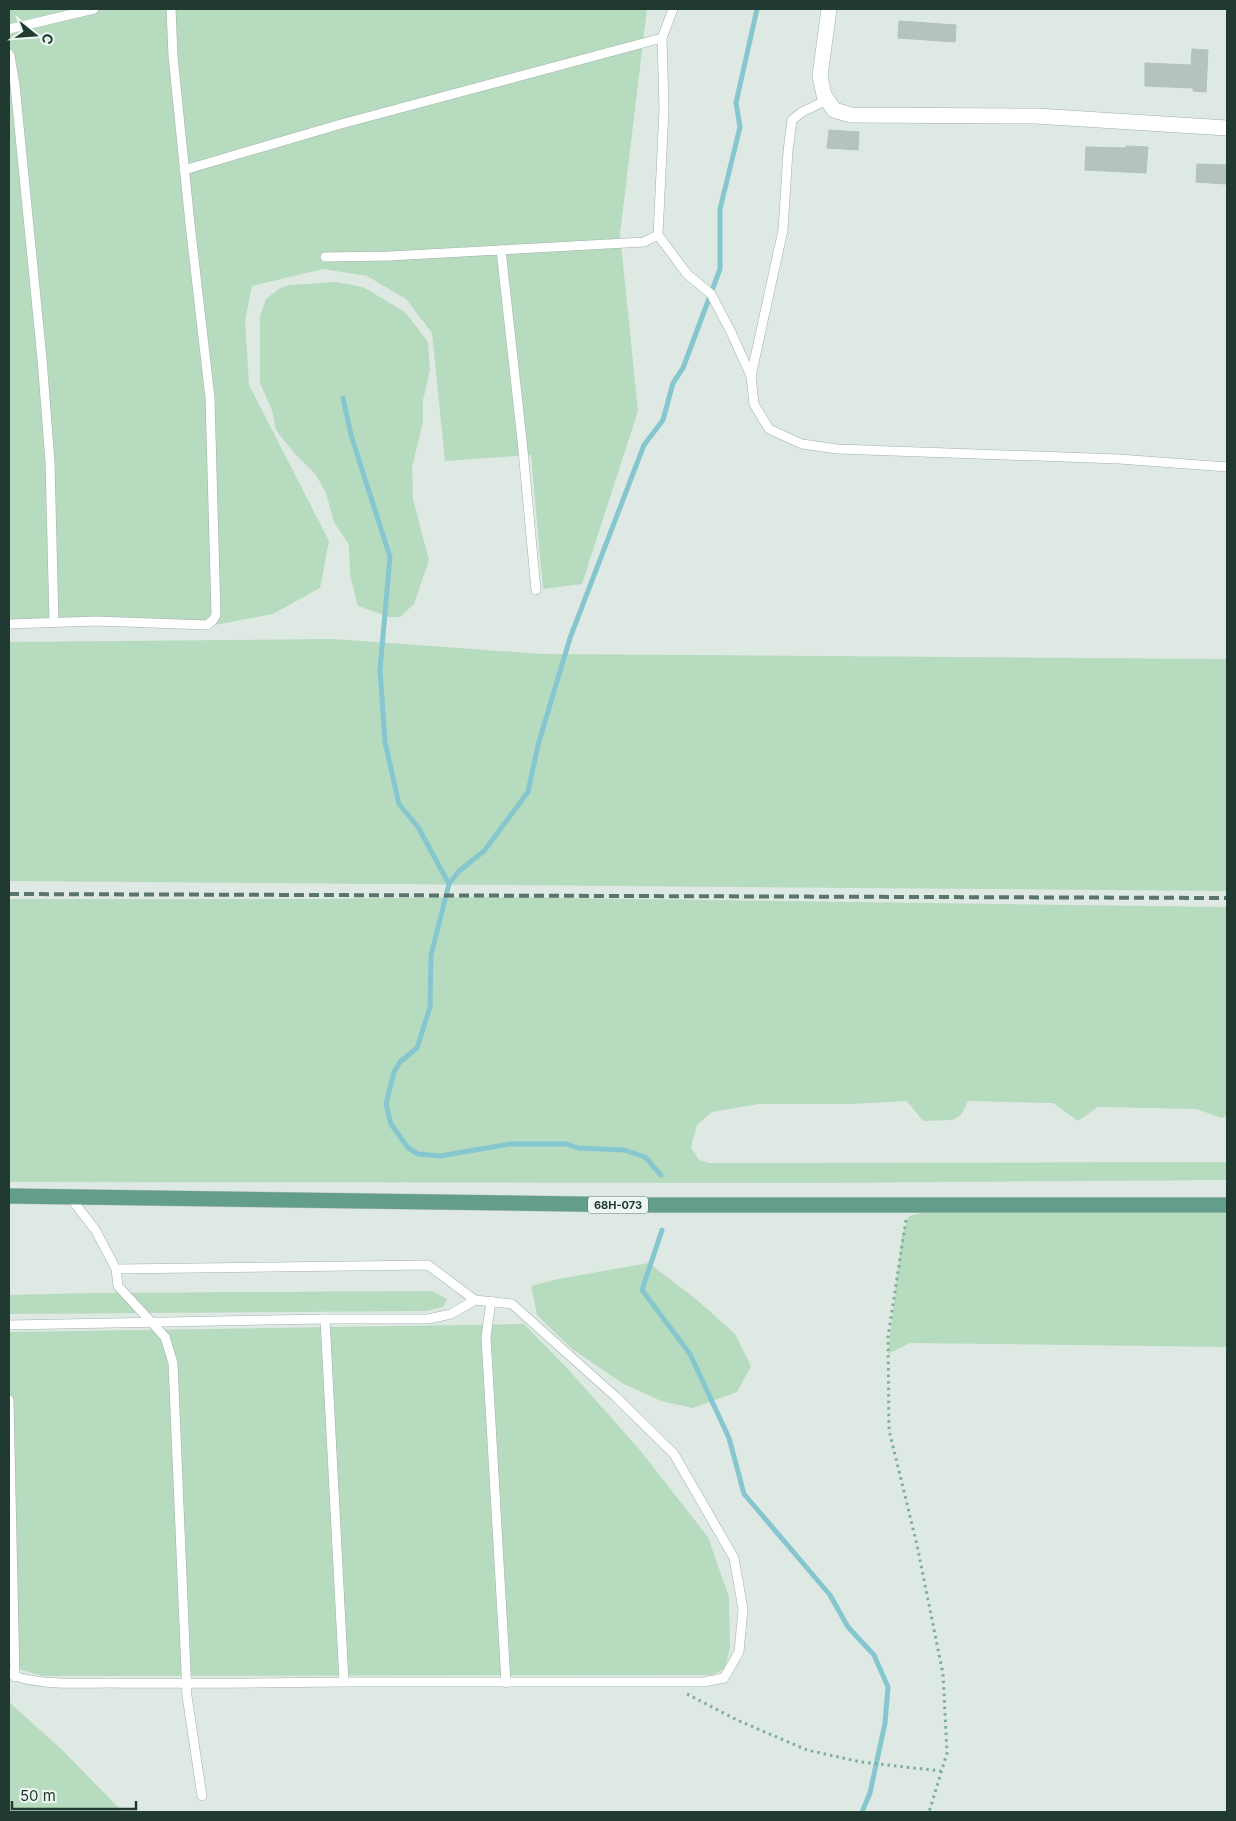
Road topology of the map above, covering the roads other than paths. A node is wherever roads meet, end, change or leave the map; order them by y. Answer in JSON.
{"nodes":[{"id":1,"x":94,"y":9,"type":"edge"},
{"id":2,"x":171,"y":9,"type":"edge"},
{"id":3,"x":673,"y":9,"type":"edge"},
{"id":4,"x":829,"y":9,"type":"edge"},
{"id":5,"x":9,"y":30,"type":"edge"},
{"id":6,"x":662,"y":38,"type":"junction"},
{"id":7,"x":9,"y":54,"type":"edge"},
{"id":8,"x":827,"y":100,"type":"junction"},
{"id":9,"x":1227,"y":128,"type":"edge"},
{"id":10,"x":184,"y":170,"type":"junction"},
{"id":11,"x":658,"y":235,"type":"junction"},
{"id":12,"x":501,"y":250,"type":"junction"},
{"id":13,"x":325,"y":257,"type":"dead end"},
{"id":14,"x":751,"y":376,"type":"junction"},
{"id":15,"x":1227,"y":467,"type":"edge"},
{"id":16,"x":536,"y":590,"type":"dead end"},
{"id":17,"x":54,"y":622,"type":"junction"},
{"id":18,"x":9,"y":624,"type":"edge"},
{"id":19,"x":9,"y":1196,"type":"edge"},
{"id":20,"x":70,"y":1196,"type":"junction"},
{"id":21,"x":1227,"y":1205,"type":"edge"},
{"id":22,"x":116,"y":1269,"type":"junction"},
{"id":23,"x":475,"y":1300,"type":"junction"},
{"id":24,"x":490,"y":1301,"type":"junction"},
{"id":25,"x":325,"y":1319,"type":"junction"},
{"id":26,"x":152,"y":1323,"type":"junction"},
{"id":27,"x":9,"y":1325,"type":"edge"},
{"id":28,"x":9,"y":1400,"type":"edge"},
{"id":29,"x":12,"y":1675,"type":"edge"},
{"id":30,"x":344,"y":1682,"type":"junction"},
{"id":31,"x":506,"y":1683,"type":"junction"},
{"id":32,"x":186,"y":1684,"type":"junction"},
{"id":33,"x":202,"y":1796,"type":"dead end"}],
"edges":[{"from":1,"to":5,"type":"lane"},
{"from":2,"to":10,"type":"lane"},
{"from":3,"to":6,"type":"lane"},
{"from":4,"to":8,"type":"street"},
{"from":6,"to":10,"type":"lane"},
{"from":6,"to":11,"type":"lane"},
{"from":7,"to":17,"type":"lane"},
{"from":8,"to":9,"type":"street"},
{"from":8,"to":14,"type":"lane"},
{"from":10,"to":17,"type":"lane"},
{"from":11,"to":12,"type":"lane"},
{"from":11,"to":14,"type":"lane"},
{"from":12,"to":13,"type":"lane"},
{"from":12,"to":16,"type":"lane"},
{"from":14,"to":15,"type":"lane"},
{"from":17,"to":18,"type":"lane"},
{"from":19,"to":20,"type":"main road","number":"68Н-073"},
{"from":20,"to":21,"type":"main road","number":"68Н-073"},
{"from":20,"to":22,"type":"lane"},
{"from":22,"to":23,"type":"lane"},
{"from":22,"to":26,"type":"lane"},
{"from":23,"to":24,"type":"lane"},
{"from":23,"to":25,"type":"lane"},
{"from":24,"to":31,"type":"lane"},
{"from":24,"to":31,"type":"lane"},
{"from":25,"to":26,"type":"lane"},
{"from":25,"to":30,"type":"lane"},
{"from":26,"to":27,"type":"lane"},
{"from":26,"to":32,"type":"lane"},
{"from":28,"to":29,"type":"lane"},
{"from":29,"to":32,"type":"lane"},
{"from":30,"to":31,"type":"lane"},
{"from":30,"to":32,"type":"lane"},
{"from":32,"to":33,"type":"lane"}]}
